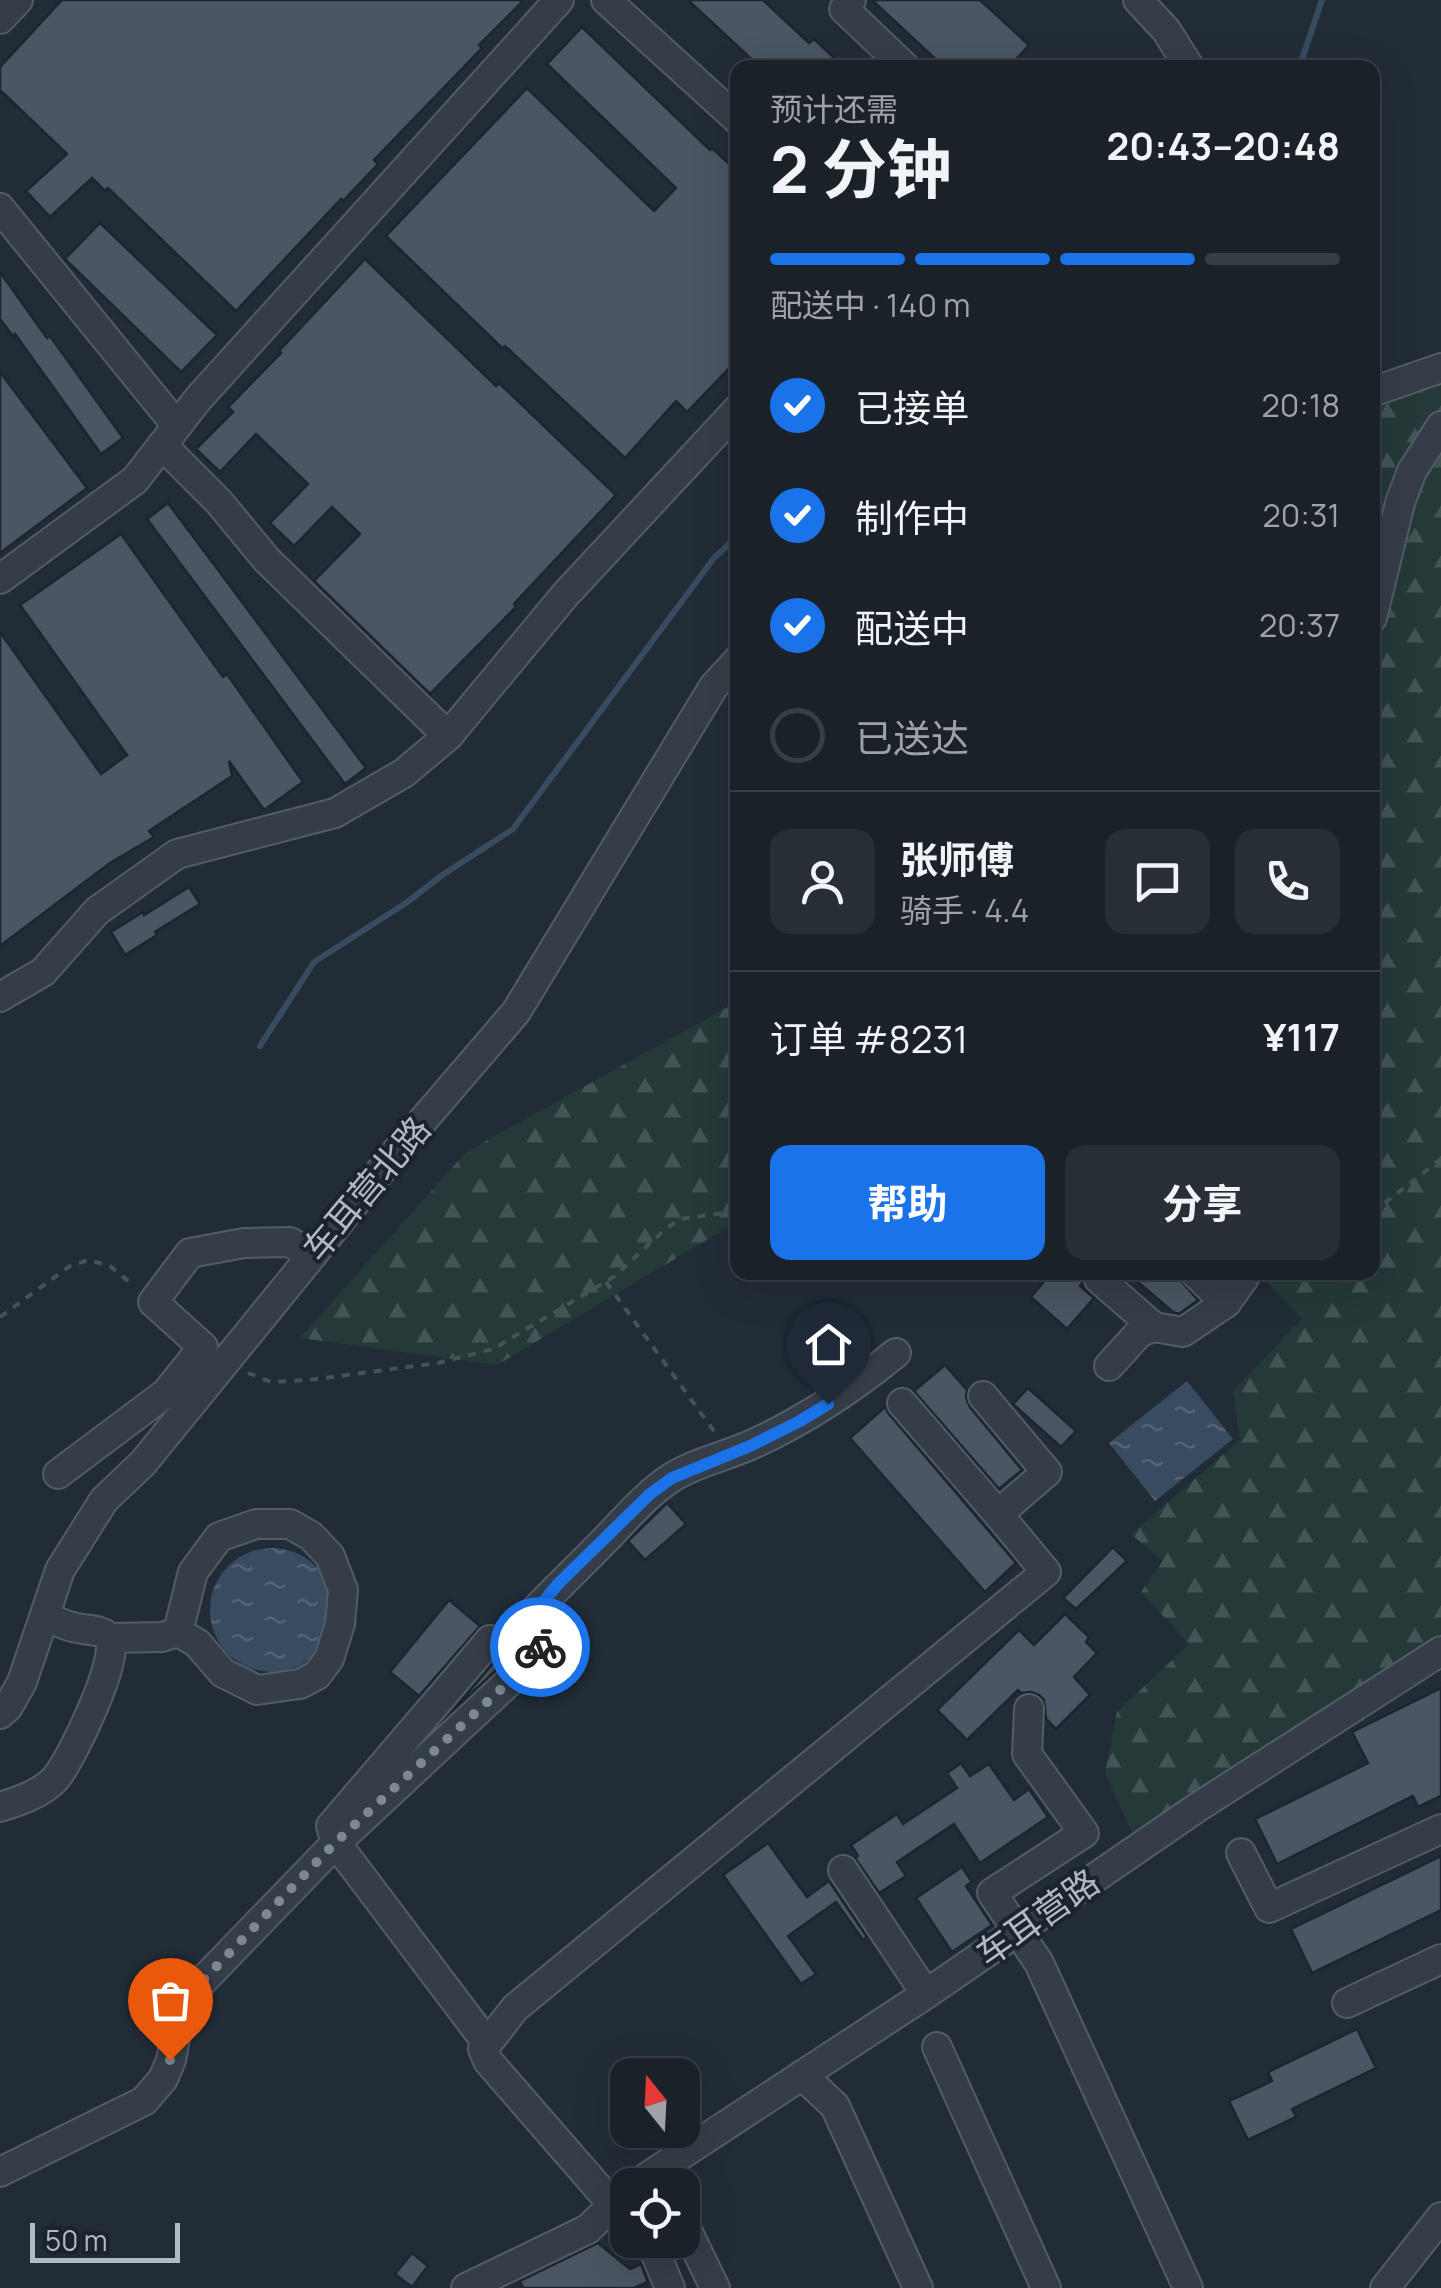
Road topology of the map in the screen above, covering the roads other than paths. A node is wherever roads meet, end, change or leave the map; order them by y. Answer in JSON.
{"nodes":[{"id":1,"x":18,"y":0,"type":"edge"},
{"id":2,"x":559,"y":0,"type":"edge"},
{"id":3,"x":606,"y":0,"type":"edge"},
{"id":4,"x":851,"y":0,"type":"edge"},
{"id":5,"x":1138,"y":0,"type":"edge"},
{"id":6,"x":0,"y":19,"type":"edge"},
{"id":7,"x":898,"y":60,"type":"edge"},
{"id":8,"x":1185,"y":60,"type":"edge"},
{"id":9,"x":730,"y":113,"type":"edge"},
{"id":10,"x":0,"y":208,"type":"edge"},
{"id":11,"x":1441,"y":368,"type":"edge"},
{"id":12,"x":1380,"y":389,"type":"edge"},
{"id":13,"x":730,"y":417,"type":"edge"},
{"id":14,"x":1441,"y":426,"type":"edge"},
{"id":15,"x":169,"y":436,"type":"junction"},
{"id":16,"x":0,"y":579,"type":"edge"},
{"id":17,"x":1380,"y":585,"type":"edge"},
{"id":18,"x":730,"y":669,"type":"edge"},
{"id":19,"x":448,"y":736,"type":"junction"},
{"id":20,"x":0,"y":998,"type":"edge"},
{"id":21,"x":311,"y":1254,"type":"junction"},
{"id":22,"x":1098,"y":1280,"type":"dead end"},
{"id":23,"x":1203,"y":1280,"type":"edge"},
{"id":24,"x":1242,"y":1280,"type":"edge"},
{"id":25,"x":1226,"y":1302,"type":"junction"},
{"id":26,"x":1154,"y":1327,"type":"junction"},
{"id":27,"x":896,"y":1353,"type":"dead end"},
{"id":28,"x":1109,"y":1366,"type":"dead end"},
{"id":29,"x":983,"y":1396,"type":"dead end"},
{"id":30,"x":902,"y":1403,"type":"dead end"},
{"id":31,"x":58,"y":1474,"type":"dead end"},
{"id":32,"x":998,"y":1514,"type":"junction"},
{"id":33,"x":44,"y":1616,"type":"junction"},
{"id":34,"x":178,"y":1632,"type":"junction"},
{"id":35,"x":109,"y":1638,"type":"junction"},
{"id":36,"x":490,"y":1640,"type":"dead end"},
{"id":37,"x":1441,"y":1650,"type":"edge"},
{"id":38,"x":1029,"y":1709,"type":"dead end"},
{"id":39,"x":0,"y":1714,"type":"edge"},
{"id":40,"x":0,"y":1806,"type":"edge"},
{"id":41,"x":1441,"y":1829,"type":"edge"},
{"id":42,"x":336,"y":1842,"type":"junction"},
{"id":43,"x":1241,"y":1854,"type":"dead end"},
{"id":44,"x":844,"y":1870,"type":"dead end"},
{"id":45,"x":1018,"y":1931,"type":"junction"},
{"id":46,"x":1441,"y":1959,"type":"edge"},
{"id":47,"x":926,"y":1994,"type":"junction"},
{"id":48,"x":1347,"y":2003,"type":"dead end"},
{"id":49,"x":487,"y":2043,"type":"junction"},
{"id":50,"x":938,"y":2047,"type":"dead end"},
{"id":51,"x":802,"y":2075,"type":"junction"},
{"id":52,"x":661,"y":2168,"type":"edge"},
{"id":53,"x":0,"y":2172,"type":"edge"},
{"id":54,"x":610,"y":2188,"type":"edge"},
{"id":55,"x":610,"y":2212,"type":"edge"},
{"id":56,"x":1441,"y":2217,"type":"edge"},
{"id":57,"x":700,"y":2257,"type":"edge"},
{"id":58,"x":658,"y":2258,"type":"edge"},
{"id":59,"x":466,"y":2288,"type":"edge"},
{"id":60,"x":670,"y":2288,"type":"edge"},
{"id":61,"x":715,"y":2288,"type":"edge"},
{"id":62,"x":918,"y":2288,"type":"edge"},
{"id":63,"x":1046,"y":2288,"type":"edge"},
{"id":64,"x":1188,"y":2288,"type":"edge"},
{"id":65,"x":1385,"y":2288,"type":"edge"}],
"edges":[{"from":1,"to":6,"type":"street"},
{"from":2,"to":15,"type":"street"},
{"from":3,"to":9,"type":"street"},
{"from":4,"to":7,"type":"street"},
{"from":5,"to":8,"type":"street"},
{"from":10,"to":15,"type":"street"},
{"from":11,"to":12,"type":"street"},
{"from":13,"to":19,"type":"street"},
{"from":14,"to":17,"type":"street"},
{"from":15,"to":16,"type":"street"},
{"from":15,"to":19,"type":"street"},
{"from":18,"to":21,"type":"street","name":"车耳营北路"},
{"from":19,"to":20,"type":"street"},
{"from":21,"to":31,"type":"street"},
{"from":21,"to":33,"type":"street","name":"车耳营北路"},
{"from":22,"to":26,"type":"street"},
{"from":23,"to":25,"type":"street"},
{"from":24,"to":25,"type":"street"},
{"from":25,"to":26,"type":"street"},
{"from":26,"to":28,"type":"street"},
{"from":27,"to":42,"type":"street"},
{"from":29,"to":32,"type":"street"},
{"from":30,"to":32,"type":"street"},
{"from":32,"to":49,"type":"street"},
{"from":33,"to":35,"type":"street"},
{"from":33,"to":39,"type":"street","name":"车耳营北路"},
{"from":34,"to":34,"type":"street"},
{"from":34,"to":35,"type":"street"},
{"from":35,"to":40,"type":"street"},
{"from":36,"to":42,"type":"street"},
{"from":37,"to":45,"type":"street","name":"车耳营路"},
{"from":38,"to":45,"type":"street"},
{"from":41,"to":43,"type":"street"},
{"from":42,"to":49,"type":"street"},
{"from":42,"to":53,"type":"street"},
{"from":44,"to":47,"type":"street"},
{"from":45,"to":47,"type":"street","name":"车耳营路"},
{"from":45,"to":64,"type":"street"},
{"from":46,"to":48,"type":"street"},
{"from":47,"to":51,"type":"street","name":"车耳营路"},
{"from":49,"to":54,"type":"street"},
{"from":50,"to":63,"type":"street"},
{"from":51,"to":52,"type":"street","name":"车耳营路"},
{"from":51,"to":62,"type":"street"},
{"from":55,"to":59,"type":"street"},
{"from":56,"to":65,"type":"street"},
{"from":57,"to":61,"type":"street"},
{"from":58,"to":60,"type":"street"}]}
